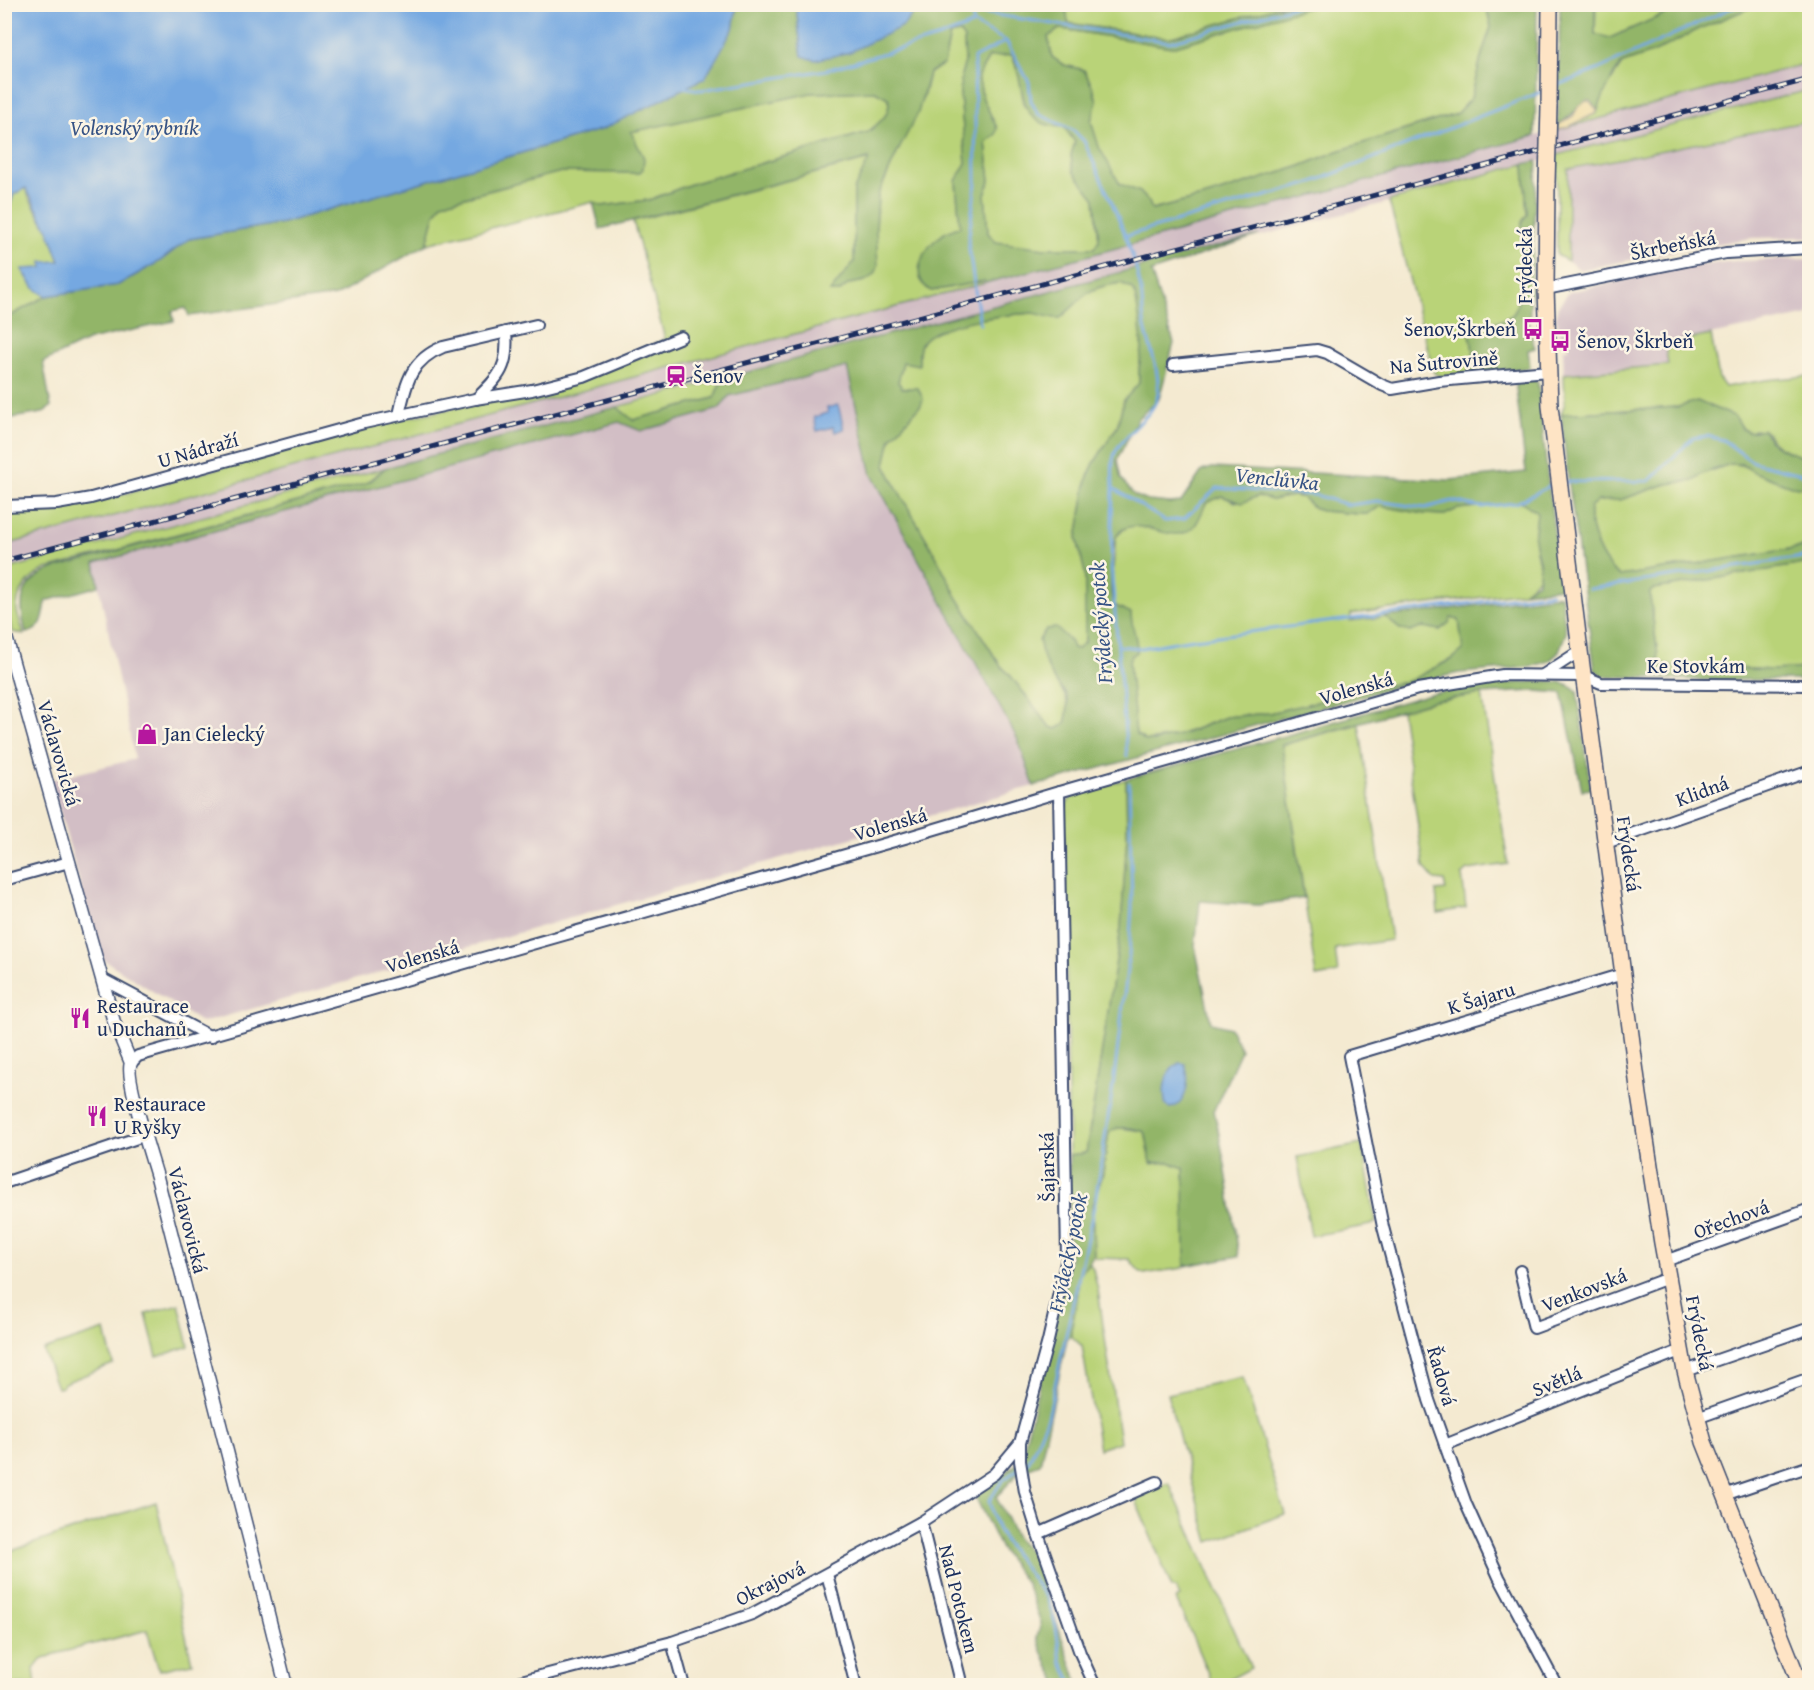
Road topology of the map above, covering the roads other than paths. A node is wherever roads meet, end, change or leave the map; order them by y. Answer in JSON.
{"nodes":[{"id":1,"x":1550,"y":4,"type":"edge"},
{"id":2,"x":1809,"y":248,"type":"edge"},
{"id":3,"x":1546,"y":289,"type":"junction"},
{"id":4,"x":536,"y":325,"type":"dead end"},
{"id":5,"x":506,"y":332,"type":"junction"},
{"id":6,"x":681,"y":337,"type":"dead end"},
{"id":7,"x":1173,"y":365,"type":"dead end"},
{"id":8,"x":1548,"y":371,"type":"junction"},
{"id":9,"x":475,"y":399,"type":"junction"},
{"id":10,"x":399,"y":416,"type":"junction"},
{"id":11,"x":4,"y":506,"type":"edge"},
{"id":12,"x":4,"y":630,"type":"edge"},
{"id":13,"x":1580,"y":651,"type":"junction"},
{"id":14,"x":1543,"y":676,"type":"junction"},
{"id":15,"x":1584,"y":676,"type":"junction"},
{"id":16,"x":1809,"y":685,"type":"edge"},
{"id":17,"x":1809,"y":771,"type":"edge"},
{"id":18,"x":1059,"y":792,"type":"junction"},
{"id":19,"x":1606,"y":843,"type":"junction"},
{"id":20,"x":69,"y":862,"type":"junction"},
{"id":21,"x":4,"y":880,"type":"edge"},
{"id":22,"x":1623,"y":974,"type":"junction"},
{"id":23,"x":102,"y":979,"type":"junction"},
{"id":24,"x":211,"y":1037,"type":"junction"},
{"id":25,"x":1349,"y":1056,"type":"joint"},
{"id":26,"x":131,"y":1063,"type":"junction"},
{"id":27,"x":146,"y":1135,"type":"junction"},
{"id":28,"x":4,"y":1183,"type":"edge"},
{"id":29,"x":1809,"y":1209,"type":"edge"},
{"id":30,"x":1665,"y":1261,"type":"junction"},
{"id":31,"x":1520,"y":1271,"type":"dead end"},
{"id":32,"x":1668,"y":1278,"type":"junction"},
{"id":33,"x":1809,"y":1328,"type":"edge"},
{"id":34,"x":1682,"y":1350,"type":"junction"},
{"id":35,"x":1685,"y":1371,"type":"junction"},
{"id":36,"x":1809,"y":1378,"type":"edge"},
{"id":37,"x":1697,"y":1418,"type":"junction"},
{"id":38,"x":1020,"y":1443,"type":"junction"},
{"id":39,"x":1445,"y":1445,"type":"junction"},
{"id":40,"x":1809,"y":1466,"type":"edge"},
{"id":41,"x":1157,"y":1482,"type":"dead end"},
{"id":42,"x":1724,"y":1495,"type":"junction"},
{"id":43,"x":921,"y":1522,"type":"junction"},
{"id":44,"x":1038,"y":1534,"type":"junction"},
{"id":45,"x":827,"y":1574,"type":"junction"},
{"id":46,"x":672,"y":1642,"type":"junction"},
{"id":47,"x":286,"y":1686,"type":"edge"},
{"id":48,"x":502,"y":1686,"type":"edge"},
{"id":49,"x":684,"y":1686,"type":"edge"},
{"id":50,"x":856,"y":1686,"type":"edge"},
{"id":51,"x":962,"y":1686,"type":"edge"},
{"id":52,"x":1095,"y":1686,"type":"edge"},
{"id":53,"x":1557,"y":1686,"type":"edge"},
{"id":54,"x":1801,"y":1686,"type":"edge"}],
"edges":[{"from":1,"to":3,"type":"main road","name":"Frýdecká","bridge":true},
{"from":2,"to":3,"type":"street","name":"Škrbeňská"},
{"from":3,"to":8,"type":"main road","name":"Frýdecká"},
{"from":4,"to":5,"type":"street"},
{"from":5,"to":9,"type":"street"},
{"from":5,"to":10,"type":"street"},
{"from":6,"to":9,"type":"street","name":"U Nádraží"},
{"from":7,"to":8,"type":"street","name":"Na Šutrovině"},
{"from":8,"to":13,"type":"main road","name":"Frýdecká"},
{"from":9,"to":10,"type":"street","name":"U Nádraží"},
{"from":10,"to":11,"type":"street","name":"U Nádraží"},
{"from":12,"to":20,"type":"street","name":"Václavovická"},
{"from":13,"to":14,"type":"street"},
{"from":13,"to":15,"type":"main road","name":"Frýdecká"},
{"from":14,"to":15,"type":"street","name":"Volenská"},
{"from":14,"to":18,"type":"street","name":"Volenská"},
{"from":15,"to":16,"type":"street","name":"Ke Stovkám"},
{"from":15,"to":19,"type":"main road","name":"Frýdecká"},
{"from":17,"to":19,"type":"street","name":"Klidná"},
{"from":18,"to":24,"type":"street","name":"Volenská"},
{"from":18,"to":38,"type":"street","name":"Šajarská"},
{"from":19,"to":22,"type":"main road","name":"Frýdecká"},
{"from":20,"to":21,"type":"street"},
{"from":20,"to":23,"type":"street","name":"Václavovická"},
{"from":22,"to":25,"type":"street","name":"K Šajaru"},
{"from":22,"to":30,"type":"main road","name":"Frýdecká"},
{"from":23,"to":24,"type":"street"},
{"from":23,"to":26,"type":"street","name":"Václavovická"},
{"from":24,"to":26,"type":"street","name":"Volenská"},
{"from":25,"to":39,"type":"street","name":"Řadová"},
{"from":26,"to":27,"type":"street","name":"Václavovická"},
{"from":27,"to":28,"type":"street"},
{"from":27,"to":47,"type":"street","name":"Václavovická"},
{"from":29,"to":30,"type":"street","name":"Ořechová"},
{"from":30,"to":32,"type":"main road","name":"Frýdecká"},
{"from":31,"to":32,"type":"street","name":"Venkovská"},
{"from":32,"to":34,"type":"main road","name":"Frýdecká"},
{"from":33,"to":35,"type":"street"},
{"from":34,"to":35,"type":"main road","name":"Frýdecká"},
{"from":34,"to":39,"type":"street","name":"Světlá"},
{"from":35,"to":37,"type":"main road","name":"Frýdecká"},
{"from":36,"to":37,"type":"street"},
{"from":37,"to":42,"type":"main road","name":"Frýdecká"},
{"from":38,"to":43,"type":"street","name":"Okrajová"},
{"from":38,"to":44,"type":"street","name":"Šajarská"},
{"from":39,"to":53,"type":"street","name":"Řadová"},
{"from":40,"to":42,"type":"street"},
{"from":41,"to":44,"type":"street"},
{"from":42,"to":54,"type":"main road","name":"Frýdecká"},
{"from":43,"to":45,"type":"street","name":"Okrajová"},
{"from":43,"to":51,"type":"street","name":"Nad Potokem"},
{"from":44,"to":52,"type":"street","name":"Šajarská"},
{"from":45,"to":46,"type":"street","name":"Okrajová"},
{"from":45,"to":50,"type":"street"},
{"from":46,"to":48,"type":"street","name":"Okrajová"},
{"from":46,"to":49,"type":"street"}]}
